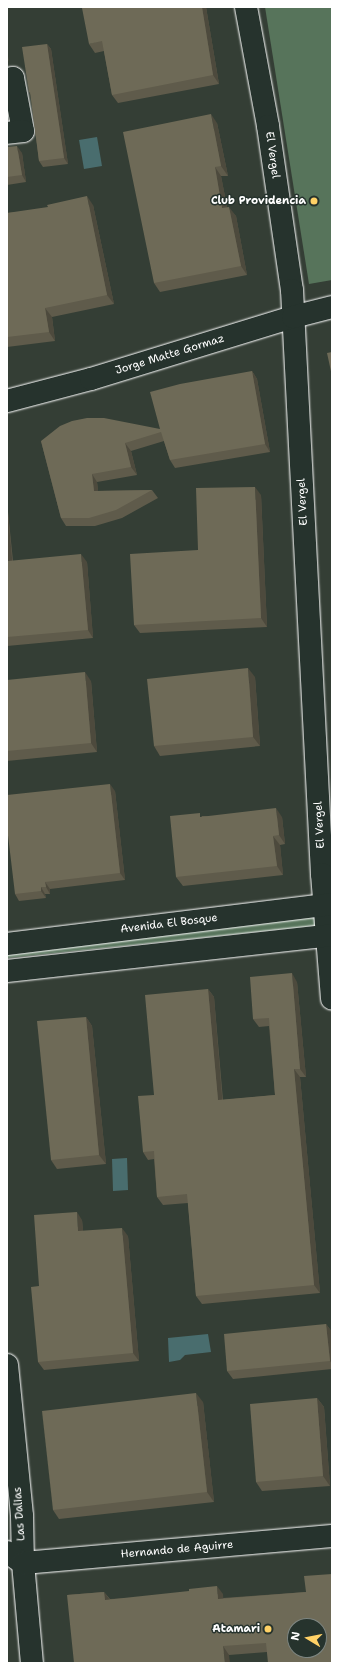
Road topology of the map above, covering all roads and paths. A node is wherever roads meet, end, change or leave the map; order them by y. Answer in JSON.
{"nodes":[{"id":1,"x":246,"y":7,"type":"edge"},
{"id":2,"x":7,"y":79,"type":"edge"},
{"id":3,"x":7,"y":133,"type":"edge"},
{"id":4,"x":332,"y":307,"type":"edge"},
{"id":5,"x":293,"y":317,"type":"junction"},
{"id":6,"x":7,"y":401,"type":"edge"},
{"id":7,"x":328,"y":904,"type":"edge"},
{"id":8,"x":329,"y":935,"type":"edge"},
{"id":9,"x":7,"y":944,"type":"edge"},
{"id":10,"x":7,"y":971,"type":"edge"},
{"id":11,"x":332,"y":999,"type":"edge"},
{"id":12,"x":7,"y":1365,"type":"edge"},
{"id":13,"x":332,"y":1536,"type":"edge"},
{"id":14,"x":15,"y":1558,"type":"edge"},
{"id":15,"x":7,"y":1584,"type":"edge"},
{"id":16,"x":32,"y":1663,"type":"edge"}],
"edges":[{"from":1,"to":5,"type":"street","name":"El Vergel"},
{"from":2,"to":3,"type":"street"},
{"from":4,"to":5,"type":"street","name":"Jorge Matte Gormaz"},
{"from":5,"to":6,"type":"street","name":"Jorge Matte Gormaz"},
{"from":5,"to":7,"type":"street","name":"El Vergel"},
{"from":7,"to":8,"type":"street","name":"El Vergel"},
{"from":7,"to":9,"type":"street","name":"Avenida El Bosque"},
{"from":8,"to":10,"type":"street"},
{"from":8,"to":11,"type":"street","name":"El Vergel"},
{"from":12,"to":14,"type":"street","name":"Las Dalias"},
{"from":13,"to":14,"type":"street","name":"Hernando de Aguirre"},
{"from":14,"to":15,"type":"street"},
{"from":14,"to":16,"type":"street","name":"Las Dalias"}]}
